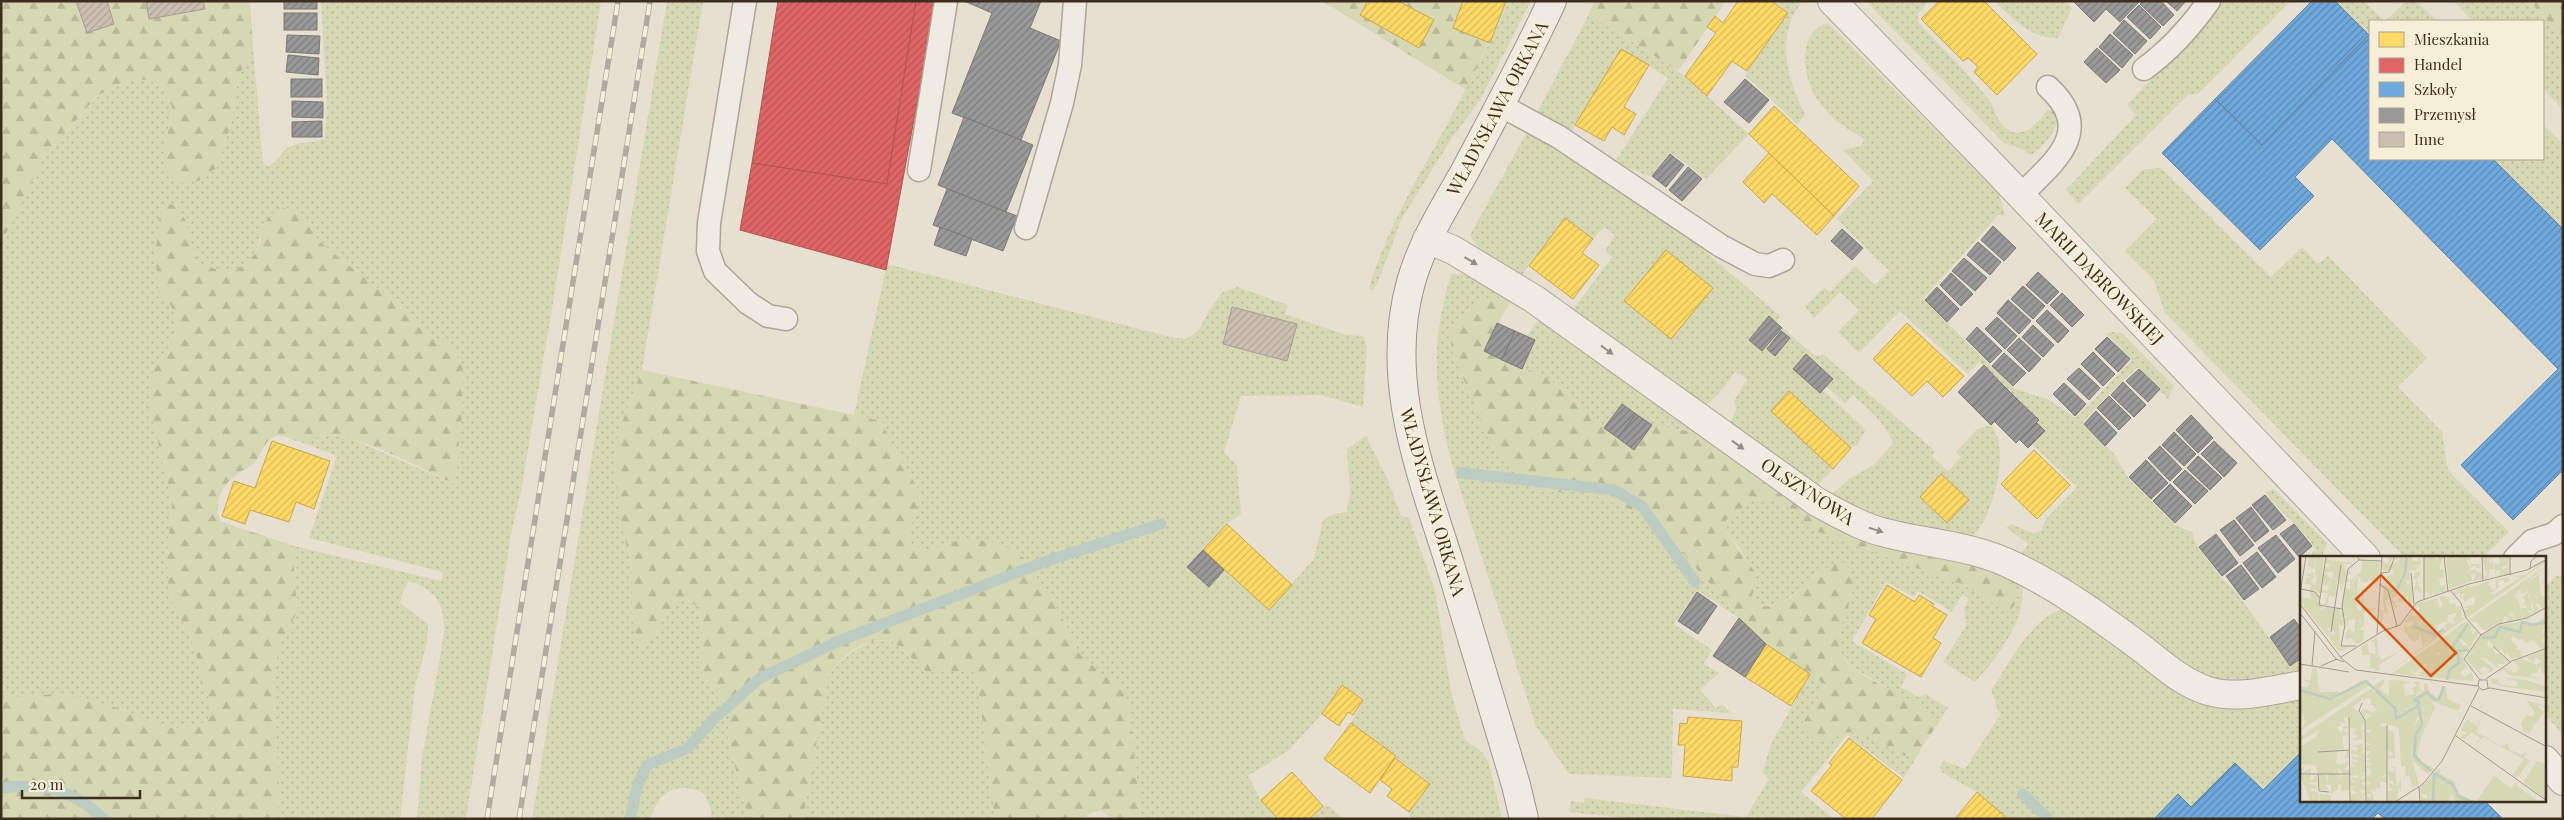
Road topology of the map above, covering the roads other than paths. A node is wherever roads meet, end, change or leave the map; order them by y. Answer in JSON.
{"nodes":[{"id":1,"x":745,"y":1,"type":"edge"},
{"id":2,"x":946,"y":1,"type":"edge"},
{"id":3,"x":1075,"y":1,"type":"edge"},
{"id":4,"x":1552,"y":1,"type":"edge"},
{"id":5,"x":1832,"y":1,"type":"edge"},
{"id":6,"x":2209,"y":1,"type":"edge"},
{"id":7,"x":2144,"y":69,"type":"dead end"},
{"id":8,"x":2048,"y":88,"type":"dead end"},
{"id":9,"x":1500,"y":105,"type":"junction"},
{"id":10,"x":919,"y":170,"type":"dead end"},
{"id":11,"x":2021,"y":195,"type":"junction"},
{"id":12,"x":1026,"y":228,"type":"dead end"},
{"id":13,"x":1427,"y":239,"type":"junction"},
{"id":14,"x":1783,"y":260,"type":"dead end"},
{"id":15,"x":786,"y":319,"type":"dead end"},
{"id":16,"x":2563,"y":526,"type":"edge"},
{"id":17,"x":2364,"y":556,"type":"edge"},
{"id":18,"x":2517,"y":556,"type":"edge"},
{"id":19,"x":2300,"y":685,"type":"edge"},
{"id":20,"x":2546,"y":761,"type":"edge"},
{"id":21,"x":2563,"y":781,"type":"edge"},
{"id":22,"x":1524,"y":819,"type":"edge"}],
"edges":[{"from":1,"to":15,"type":"lane"},
{"from":2,"to":10,"type":"lane"},
{"from":3,"to":12,"type":"lane"},
{"from":4,"to":9,"type":"street","name":"WŁADYSŁAWA ORKANA"},
{"from":5,"to":11,"type":"street","name":"MARII DĄBROWSKIEJ"},
{"from":6,"to":7,"type":"lane"},
{"from":8,"to":11,"type":"lane"},
{"from":9,"to":13,"type":"street","name":"WŁADYSŁAWA ORKANA"},
{"from":9,"to":14,"type":"lane"},
{"from":11,"to":17,"type":"street","name":"MARII DĄBROWSKIEJ"},
{"from":13,"to":19,"type":"street","name":"OLSZYNOWA","one_way":true},
{"from":13,"to":22,"type":"street","name":"WŁADYSŁAWA ORKANA"},
{"from":16,"to":18,"type":"lane"},
{"from":20,"to":21,"type":"street"}]}
